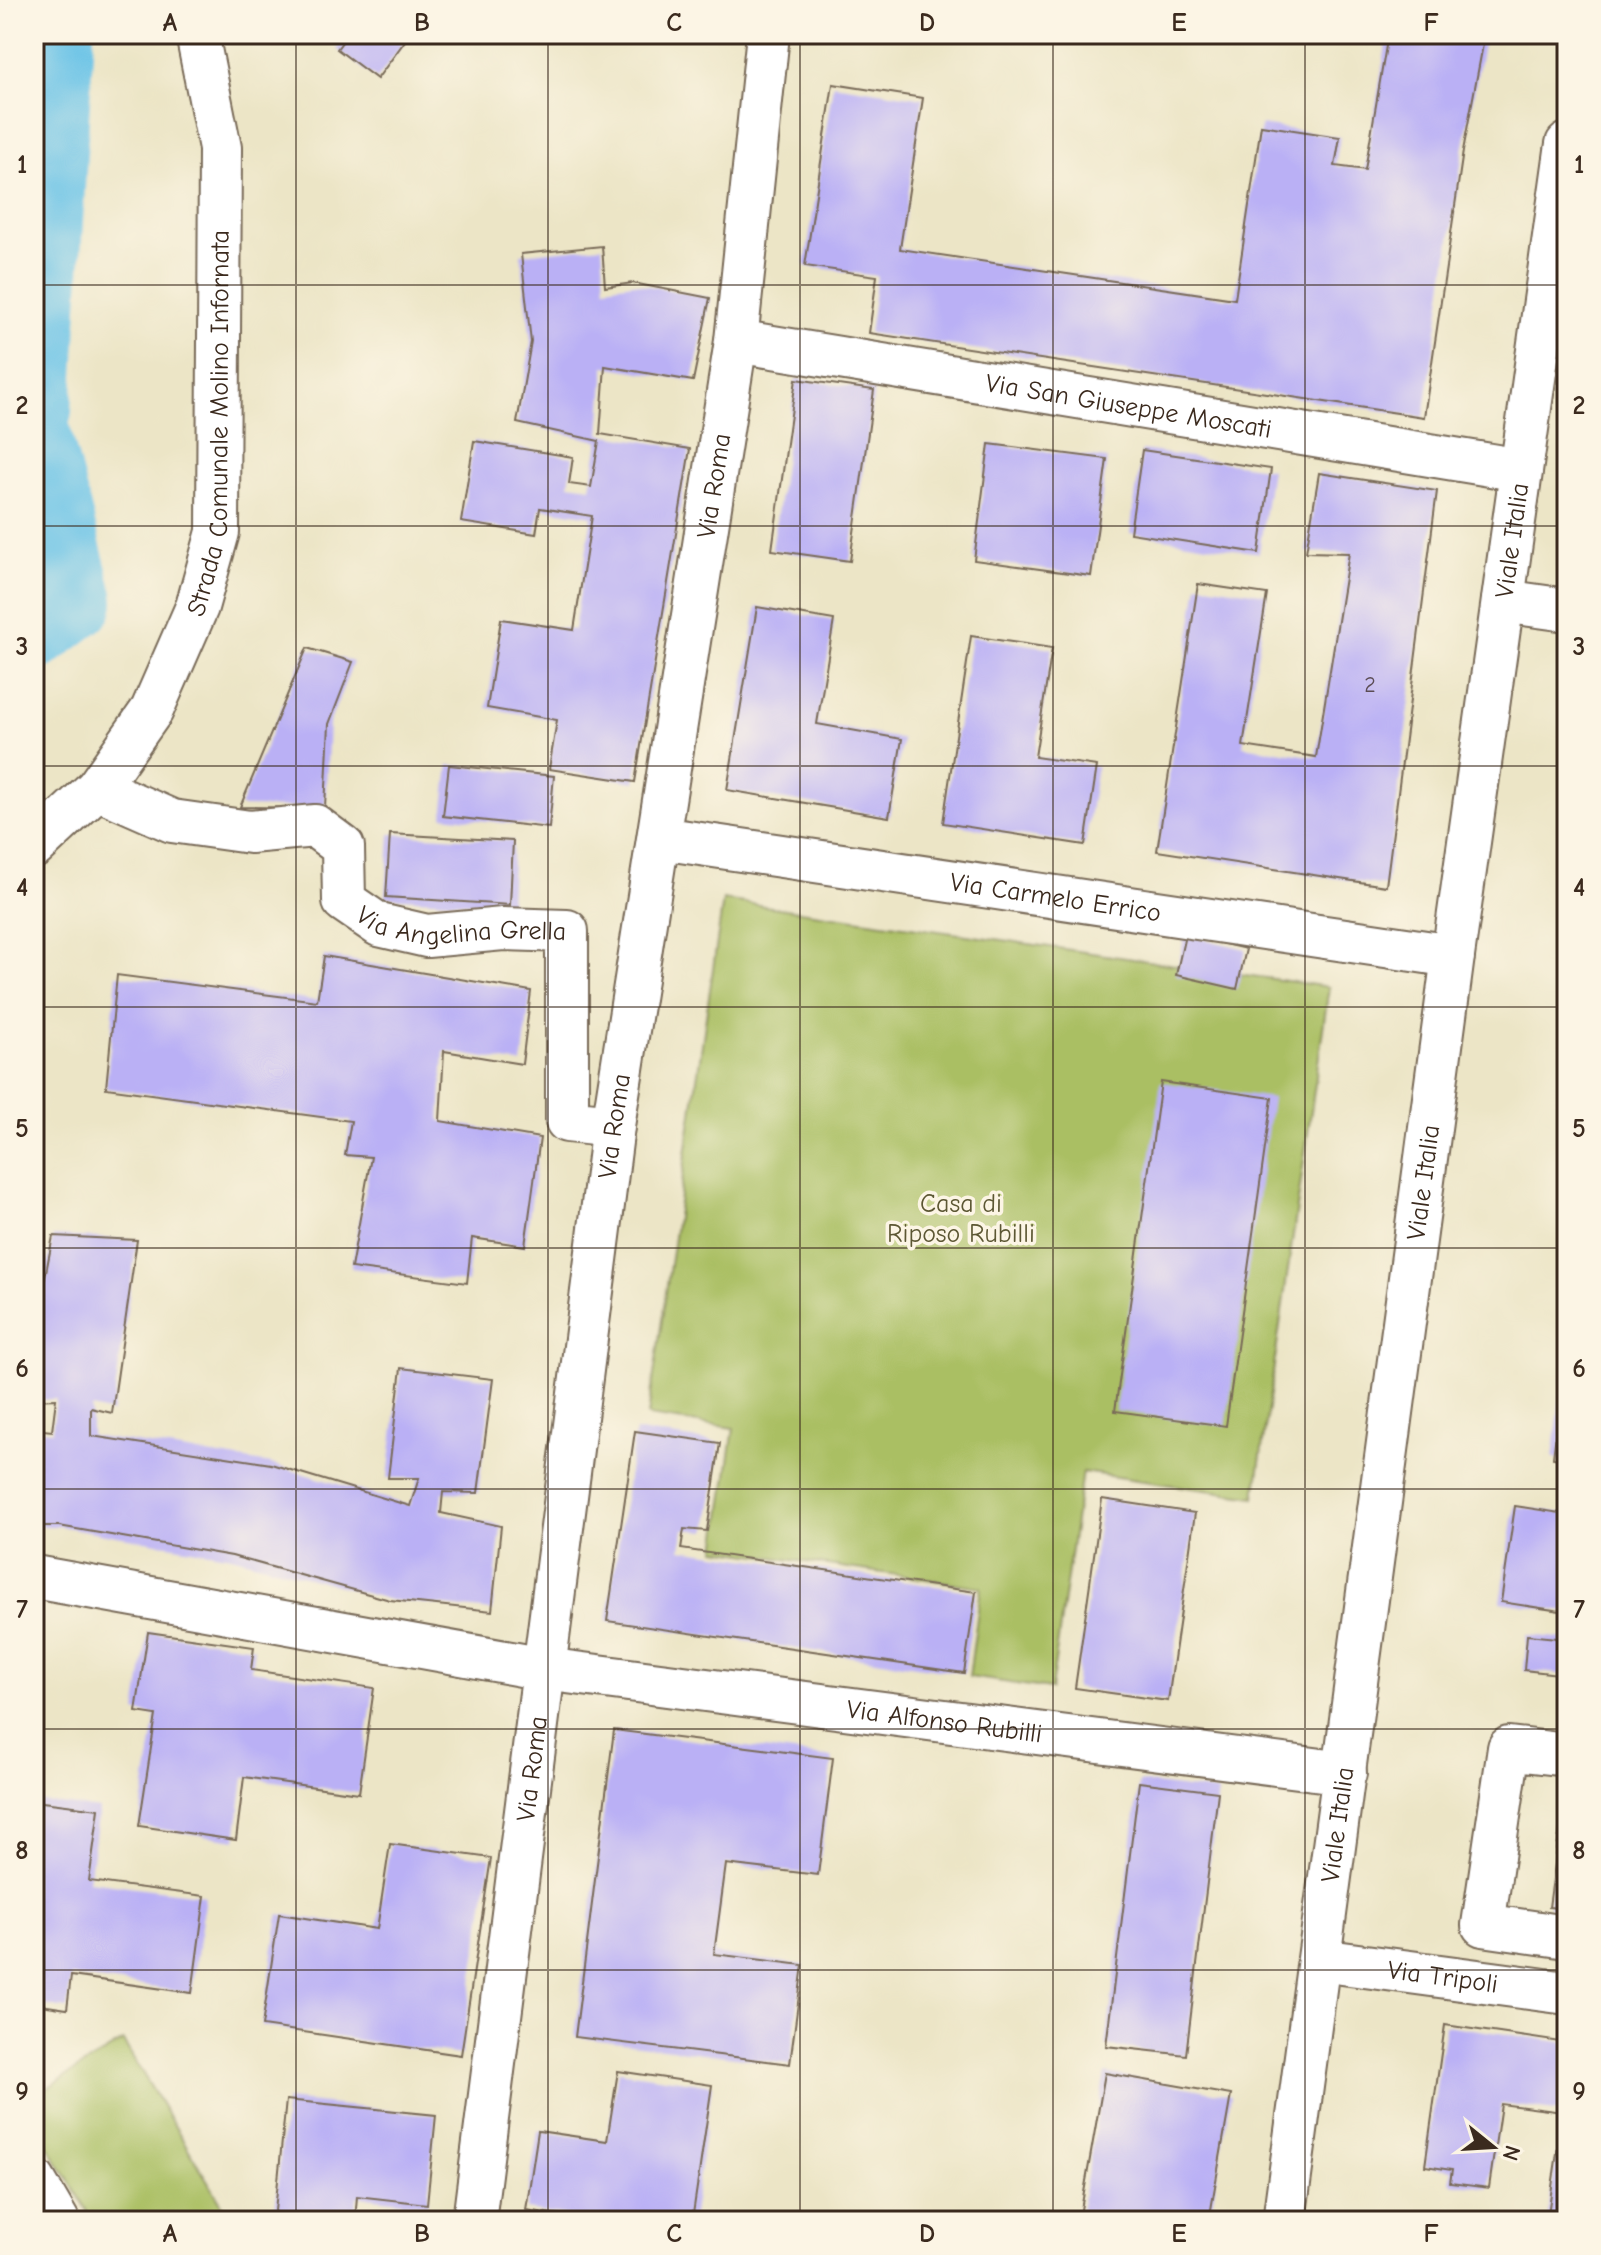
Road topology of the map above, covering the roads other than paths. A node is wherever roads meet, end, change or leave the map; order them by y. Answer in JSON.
{"nodes":[{"id":1,"x":197,"y":34,"type":"edge"},
{"id":2,"x":768,"y":34,"type":"edge"},
{"id":3,"x":1567,"y":144,"type":"edge"},
{"id":4,"x":736,"y":341,"type":"junction"},
{"id":5,"x":1521,"y":470,"type":"junction"},
{"id":6,"x":1503,"y":601,"type":"junction"},
{"id":7,"x":1567,"y":610,"type":"edge"},
{"id":8,"x":97,"y":788,"type":"junction"},
{"id":9,"x":660,"y":838,"type":"junction"},
{"id":10,"x":34,"y":847,"type":"edge"},
{"id":11,"x":1453,"y":956,"type":"junction"},
{"id":12,"x":613,"y":1126,"type":"junction"},
{"id":13,"x":34,"y":1577,"type":"edge"},
{"id":14,"x":544,"y":1669,"type":"junction"},
{"id":15,"x":1567,"y":1755,"type":"edge"},
{"id":16,"x":1345,"y":1773,"type":"junction"},
{"id":17,"x":1567,"y":1937,"type":"edge"},
{"id":18,"x":1320,"y":1960,"type":"junction"},
{"id":19,"x":1567,"y":1993,"type":"edge"},
{"id":20,"x":34,"y":2180,"type":"edge"},
{"id":21,"x":58,"y":2221,"type":"edge"},
{"id":22,"x":474,"y":2221,"type":"edge"},
{"id":23,"x":1284,"y":2221,"type":"edge"}],
"edges":[{"from":1,"to":8,"type":"street","name":"Strada Comunale Molino Infornata"},
{"from":2,"to":4,"type":"street","name":"Via Roma"},
{"from":3,"to":5,"type":"street","name":"Viale Italia"},
{"from":4,"to":5,"type":"street","name":"Via San Giuseppe Moscati"},
{"from":4,"to":9,"type":"street","name":"Via Roma"},
{"from":5,"to":6,"type":"street","name":"Viale Italia"},
{"from":6,"to":7,"type":"street"},
{"from":6,"to":11,"type":"street","name":"Viale Italia"},
{"from":8,"to":10,"type":"street","name":"Strada Comunale Molino Infornata"},
{"from":8,"to":12,"type":"street","name":"Via Angelina Grella"},
{"from":9,"to":11,"type":"street","name":"Via Carmelo Errico"},
{"from":9,"to":12,"type":"street","name":"Via Roma"},
{"from":11,"to":16,"type":"street","name":"Viale Italia"},
{"from":12,"to":14,"type":"street","name":"Via Roma"},
{"from":13,"to":14,"type":"street","name":"Via Alfonso Rubilli"},
{"from":14,"to":16,"type":"street","name":"Via Alfonso Rubilli"},
{"from":14,"to":22,"type":"street","name":"Via Roma"},
{"from":15,"to":17,"type":"street"},
{"from":16,"to":18,"type":"street","name":"Viale Italia"},
{"from":18,"to":19,"type":"street","name":"Via Tripoli"},
{"from":18,"to":23,"type":"street","name":"Viale Italia"},
{"from":20,"to":21,"type":"street"}]}
